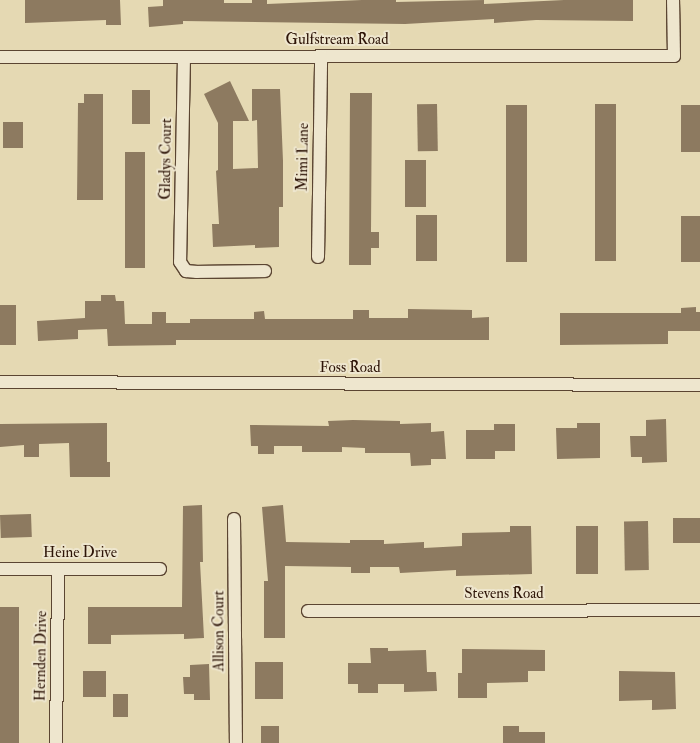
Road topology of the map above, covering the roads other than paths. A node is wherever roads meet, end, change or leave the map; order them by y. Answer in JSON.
{"nodes":[{"id":1,"x":673,"y":0,"type":"edge"},
{"id":2,"x":321,"y":56,"type":"junction"},
{"id":3,"x":0,"y":57,"type":"edge"},
{"id":4,"x":184,"y":57,"type":"junction"},
{"id":5,"x":318,"y":257,"type":"dead end"},
{"id":6,"x":265,"y":271,"type":"dead end"},
{"id":7,"x":0,"y":382,"type":"edge"},
{"id":8,"x":700,"y":385,"type":"edge"},
{"id":9,"x":234,"y":519,"type":"dead end"},
{"id":10,"x":0,"y":569,"type":"edge"},
{"id":11,"x":58,"y":569,"type":"junction"},
{"id":12,"x":160,"y":569,"type":"dead end"},
{"id":13,"x":700,"y":610,"type":"edge"},
{"id":14,"x":308,"y":611,"type":"dead end"},
{"id":15,"x":56,"y":743,"type":"edge"},
{"id":16,"x":236,"y":743,"type":"edge"}],
"edges":[{"from":1,"to":2,"type":"street","name":"Gulfstream Road"},
{"from":2,"to":4,"type":"street","name":"Gulfstream Road"},
{"from":2,"to":5,"type":"street","name":"Mimi Lane"},
{"from":3,"to":4,"type":"street","name":"Gulfstream Road"},
{"from":4,"to":6,"type":"street","name":"Gladys Court"},
{"from":7,"to":8,"type":"street","name":"Foss Road"},
{"from":9,"to":16,"type":"street","name":"Allison Court"},
{"from":10,"to":11,"type":"street","name":"Heine Drive"},
{"from":11,"to":12,"type":"street","name":"Heine Drive"},
{"from":11,"to":15,"type":"street","name":"Hernden Drive"},
{"from":13,"to":14,"type":"street","name":"Stevens Road"}]}
